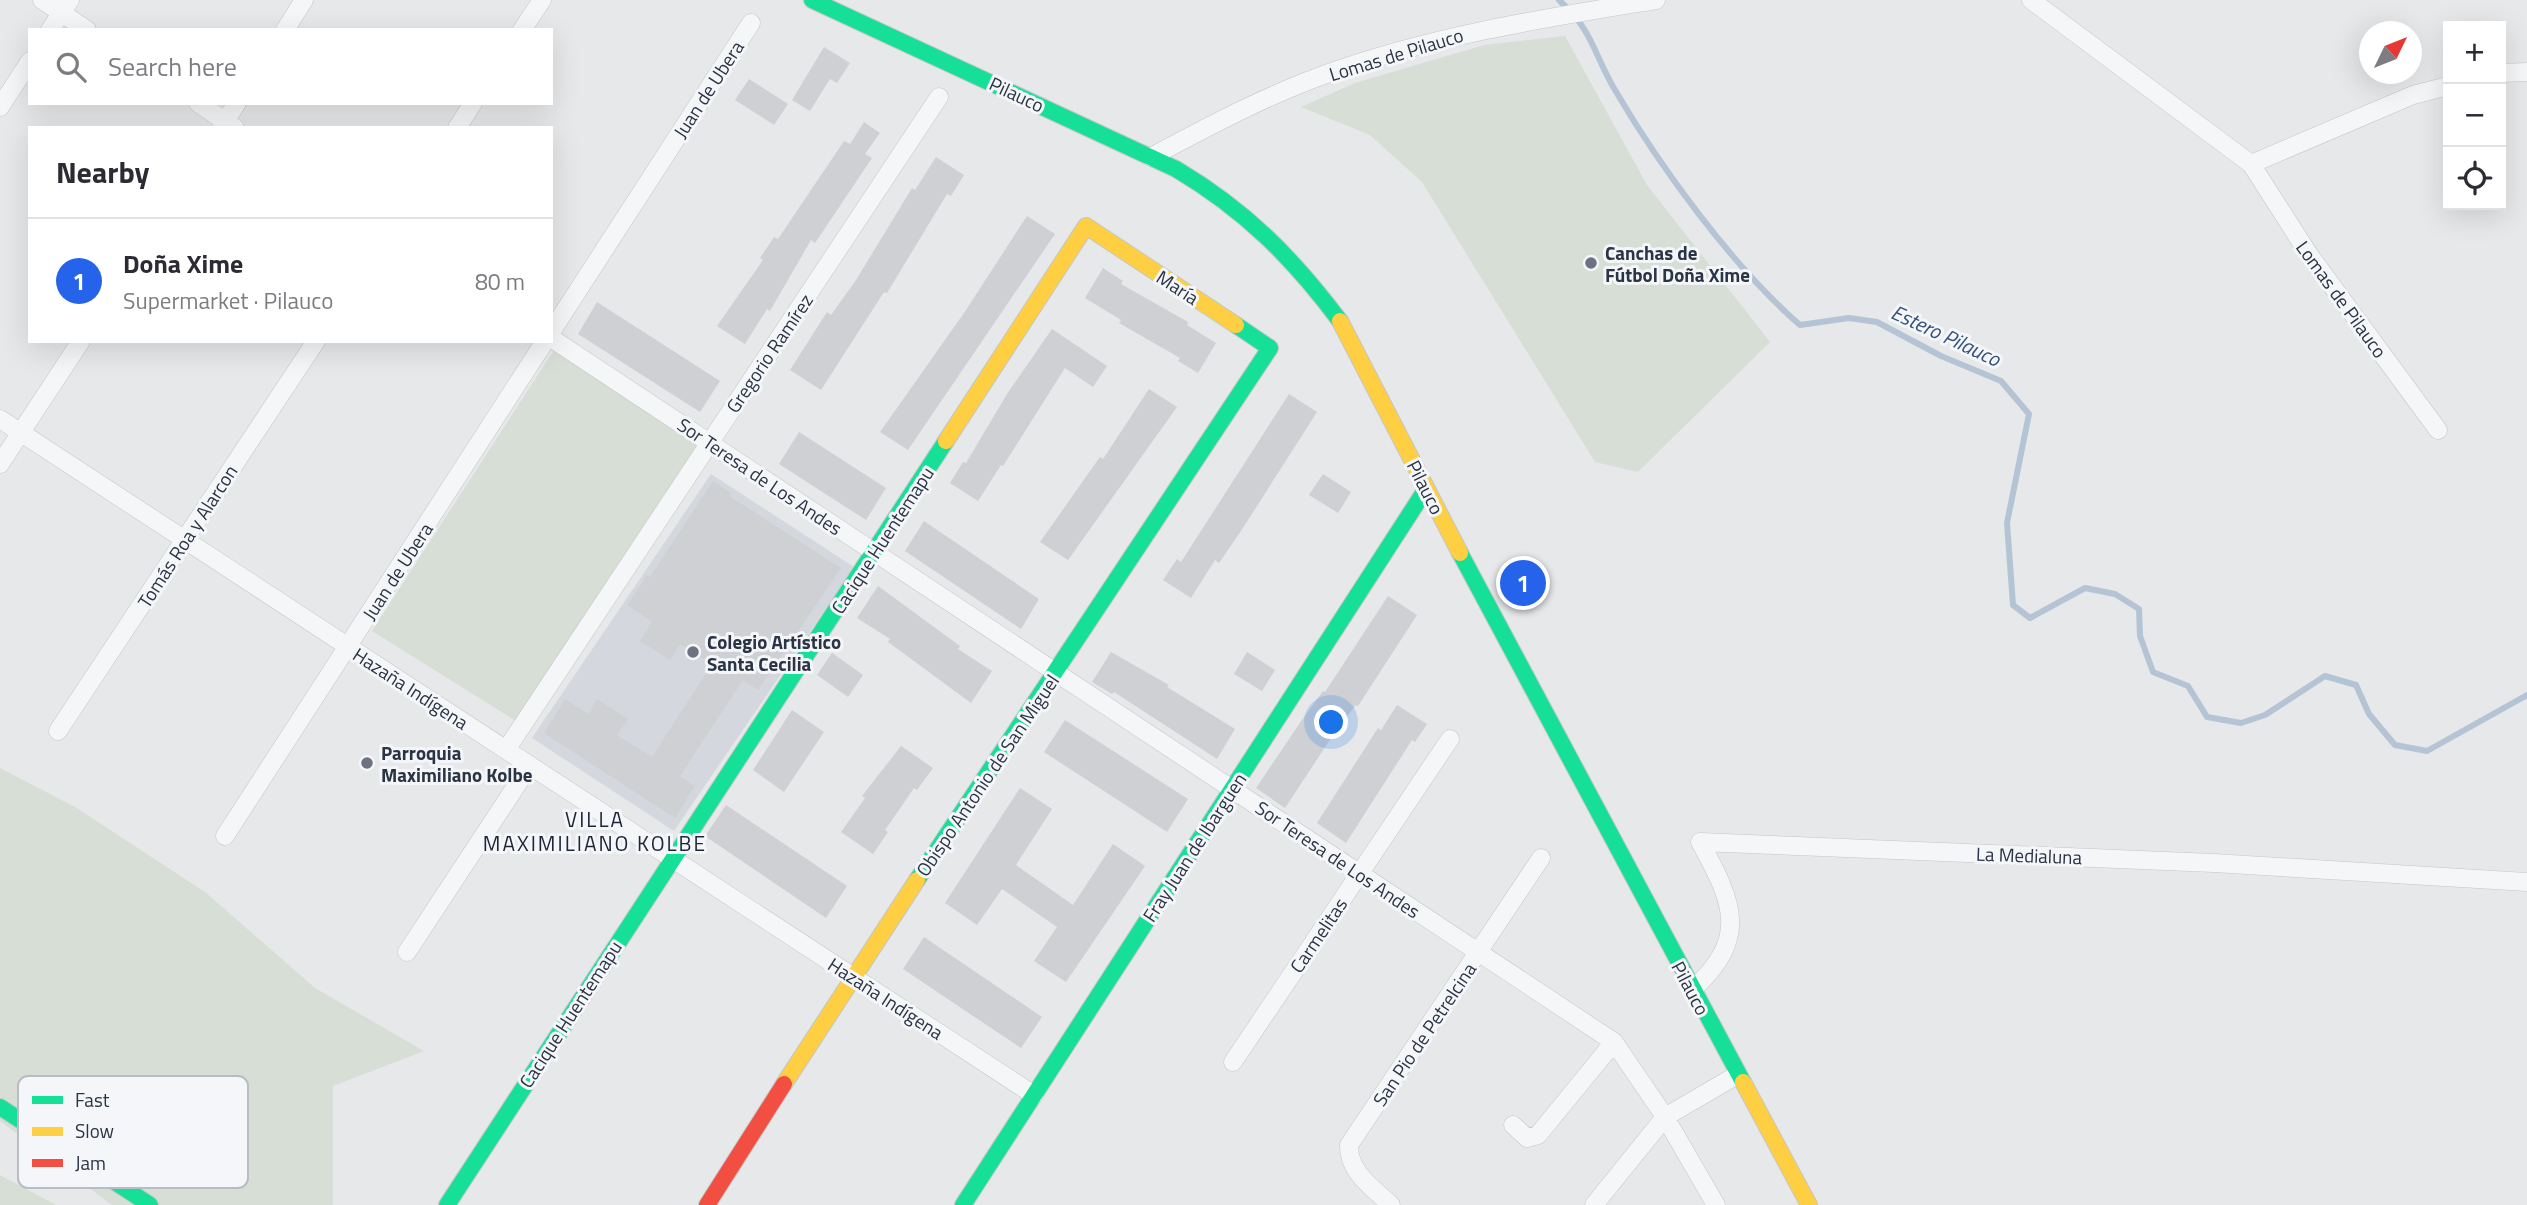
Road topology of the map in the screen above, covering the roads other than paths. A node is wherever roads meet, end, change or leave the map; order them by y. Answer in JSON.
{"nodes":[{"id":1,"x":42,"y":0,"type":"edge"},
{"id":2,"x":304,"y":0,"type":"edge"},
{"id":3,"x":542,"y":0,"type":"edge"},
{"id":4,"x":812,"y":0,"type":"edge"},
{"id":5,"x":1656,"y":0,"type":"edge"},
{"id":6,"x":2031,"y":0,"type":"edge"},
{"id":7,"x":66,"y":7,"type":"edge"},
{"id":8,"x":751,"y":23,"type":"dead end"},
{"id":9,"x":51,"y":28,"type":"edge"},
{"id":10,"x":85,"y":28,"type":"edge"},
{"id":11,"x":286,"y":28,"type":"edge"},
{"id":12,"x":523,"y":28,"type":"edge"},
{"id":13,"x":28,"y":64,"type":"edge"},
{"id":14,"x":2527,"y":72,"type":"edge"},
{"id":15,"x":2506,"y":73,"type":"edge"},
{"id":16,"x":2443,"y":87,"type":"edge"},
{"id":17,"x":939,"y":97,"type":"dead end"},
{"id":18,"x":201,"y":105,"type":"edge"},
{"id":19,"x":236,"y":105,"type":"edge"},
{"id":20,"x":472,"y":105,"type":"edge"},
{"id":21,"x":0,"y":107,"type":"edge"},
{"id":22,"x":227,"y":126,"type":"edge"},
{"id":23,"x":458,"y":126,"type":"edge"},
{"id":24,"x":1151,"y":157,"type":"junction"},
{"id":25,"x":2251,"y":164,"type":"junction"},
{"id":26,"x":1086,"y":226,"type":"joint"},
{"id":27,"x":553,"y":329,"type":"edge"},
{"id":28,"x":553,"y":339,"type":"edge"},
{"id":29,"x":80,"y":343,"type":"edge"},
{"id":30,"x":315,"y":343,"type":"edge"},
{"id":31,"x":544,"y":343,"type":"edge"},
{"id":32,"x":1270,"y":348,"type":"joint"},
{"id":33,"x":0,"y":419,"type":"edge"},
{"id":34,"x":2438,"y":430,"type":"dead end"},
{"id":35,"x":21,"y":433,"type":"junction"},
{"id":36,"x":710,"y":443,"type":"junction"},
{"id":37,"x":0,"y":464,"type":"edge"},
{"id":38,"x":1426,"y":489,"type":"junction"},
{"id":39,"x":185,"y":539,"type":"junction"},
{"id":40,"x":875,"y":552,"type":"junction"},
{"id":41,"x":348,"y":646,"type":"junction"},
{"id":42,"x":1056,"y":671,"type":"junction"},
{"id":43,"x":58,"y":731,"type":"dead end"},
{"id":44,"x":1450,"y":739,"type":"dead end"},
{"id":45,"x":506,"y":750,"type":"junction"},
{"id":46,"x":530,"y":765,"type":"junction"},
{"id":47,"x":1231,"y":788,"type":"junction"},
{"id":48,"x":225,"y":836,"type":"dead end"},
{"id":49,"x":671,"y":857,"type":"junction"},
{"id":50,"x":1541,"y":858,"type":"dead end"},
{"id":51,"x":1360,"y":873,"type":"junction"},
{"id":52,"x":2527,"y":882,"type":"edge"},
{"id":53,"x":407,"y":952,"type":"dead end"},
{"id":54,"x":1479,"y":952,"type":"junction"},
{"id":55,"x":853,"y":976,"type":"junction"},
{"id":56,"x":1692,"y":990,"type":"junction"},
{"id":57,"x":1614,"y":1042,"type":"junction"},
{"id":58,"x":1233,"y":1062,"type":"dead end"},
{"id":59,"x":1737,"y":1075,"type":"junction"},
{"id":60,"x":1034,"y":1095,"type":"junction"},
{"id":61,"x":0,"y":1107,"type":"edge"},
{"id":62,"x":1665,"y":1117,"type":"junction"},
{"id":63,"x":18,"y":1119,"type":"edge"},
{"id":64,"x":1513,"y":1125,"type":"dead end"},
{"id":65,"x":124,"y":1188,"type":"edge"},
{"id":66,"x":150,"y":1205,"type":"edge"},
{"id":67,"x":447,"y":1205,"type":"edge"},
{"id":68,"x":707,"y":1205,"type":"edge"},
{"id":69,"x":963,"y":1205,"type":"edge"},
{"id":70,"x":1391,"y":1205,"type":"edge"},
{"id":71,"x":1594,"y":1205,"type":"edge"},
{"id":72,"x":1716,"y":1205,"type":"edge"},
{"id":73,"x":1809,"y":1205,"type":"edge"}],
"edges":[{"from":1,"to":7,"type":"street"},
{"from":2,"to":11,"type":"street"},
{"from":3,"to":12,"type":"street"},
{"from":4,"to":24,"type":"street","name":"Pilauco"},
{"from":5,"to":24,"type":"street","name":"Lomas de Pilauco"},
{"from":6,"to":25,"type":"street","name":"Lomas de Pilauco"},
{"from":7,"to":9,"type":"street"},
{"from":7,"to":10,"type":"street"},
{"from":8,"to":27,"type":"street","name":"Juan de Ubera"},
{"from":13,"to":21,"type":"street"},
{"from":14,"to":15,"type":"street"},
{"from":16,"to":25,"type":"street"},
{"from":17,"to":36,"type":"street","name":"Gregorio Ramírez"},
{"from":18,"to":22,"type":"street"},
{"from":19,"to":22,"type":"street"},
{"from":20,"to":23,"type":"street"},
{"from":24,"to":38,"type":"street","name":"Pilauco"},
{"from":25,"to":34,"type":"street","name":"Lomas de Pilauco"},
{"from":26,"to":32,"type":"street","name":"María"},
{"from":26,"to":40,"type":"street","name":"Cacique Huentemapu"},
{"from":28,"to":36,"type":"street","name":"Sor Teresa de Los Andes"},
{"from":29,"to":35,"type":"street"},
{"from":30,"to":39,"type":"street","name":"Tomás Roa y Alarcon"},
{"from":31,"to":41,"type":"street","name":"Juan de Ubera"},
{"from":32,"to":42,"type":"street","name":"Obispo Antonio de San Miguel"},
{"from":33,"to":35,"type":"street","name":"Hazaña Indígena"},
{"from":35,"to":37,"type":"street"},
{"from":35,"to":39,"type":"street","name":"Hazaña Indígena"},
{"from":36,"to":40,"type":"street","name":"Sor Teresa de Los Andes"},
{"from":36,"to":45,"type":"street","name":"Gregorio Ramírez"},
{"from":38,"to":47,"type":"street","name":"Fray Juan de Ibarguen"},
{"from":38,"to":56,"type":"street","name":"Pilauco"},
{"from":39,"to":41,"type":"street","name":"Hazaña Indígena"},
{"from":39,"to":43,"type":"street","name":"Tomás Roa y Alarcon"},
{"from":40,"to":42,"type":"street","name":"Sor Teresa de Los Andes"},
{"from":40,"to":49,"type":"street","name":"Cacique Huentemapu"},
{"from":41,"to":45,"type":"street","name":"Hazaña Indígena"},
{"from":41,"to":48,"type":"street","name":"Juan de Ubera"},
{"from":42,"to":47,"type":"street","name":"Sor Teresa de Los Andes"},
{"from":42,"to":55,"type":"street","name":"Obispo Antonio de San Miguel"},
{"from":44,"to":51,"type":"street","name":"Carmelitas"},
{"from":45,"to":46,"type":"street","name":"Hazaña Indígena"},
{"from":46,"to":49,"type":"street","name":"Hazaña Indígena"},
{"from":46,"to":53,"type":"street"},
{"from":47,"to":51,"type":"street","name":"Sor Teresa de Los Andes"},
{"from":47,"to":60,"type":"street","name":"Fray Juan de Ibarguen"},
{"from":49,"to":55,"type":"street","name":"Hazaña Indígena"},
{"from":49,"to":67,"type":"street","name":"Cacique Huentemapu"},
{"from":50,"to":54,"type":"street","name":"San Pio de Petrelcina"},
{"from":51,"to":54,"type":"street","name":"Sor Teresa de Los Andes"},
{"from":51,"to":58,"type":"street","name":"Carmelitas"},
{"from":52,"to":56,"type":"street","name":"La Medialuna"},
{"from":54,"to":57,"type":"street","name":"Sor Teresa de Los Andes"},
{"from":54,"to":70,"type":"street","name":"San Pio de Petrelcina"},
{"from":55,"to":60,"type":"street","name":"Hazaña Indígena"},
{"from":55,"to":68,"type":"street","name":"Obispo Antonio de San Miguel"},
{"from":56,"to":59,"type":"street","name":"Pilauco"},
{"from":57,"to":62,"type":"street","name":"Sor Teresa de Los Andes"},
{"from":57,"to":64,"type":"street"},
{"from":59,"to":62,"type":"street"},
{"from":59,"to":73,"type":"street","name":"Pilauco"},
{"from":60,"to":69,"type":"street","name":"Fray Juan de Ibarguen"},
{"from":61,"to":63,"type":"street"},
{"from":62,"to":71,"type":"street"},
{"from":62,"to":72,"type":"street","name":"Sor Teresa de Los Andes"},
{"from":65,"to":66,"type":"street"}]}
